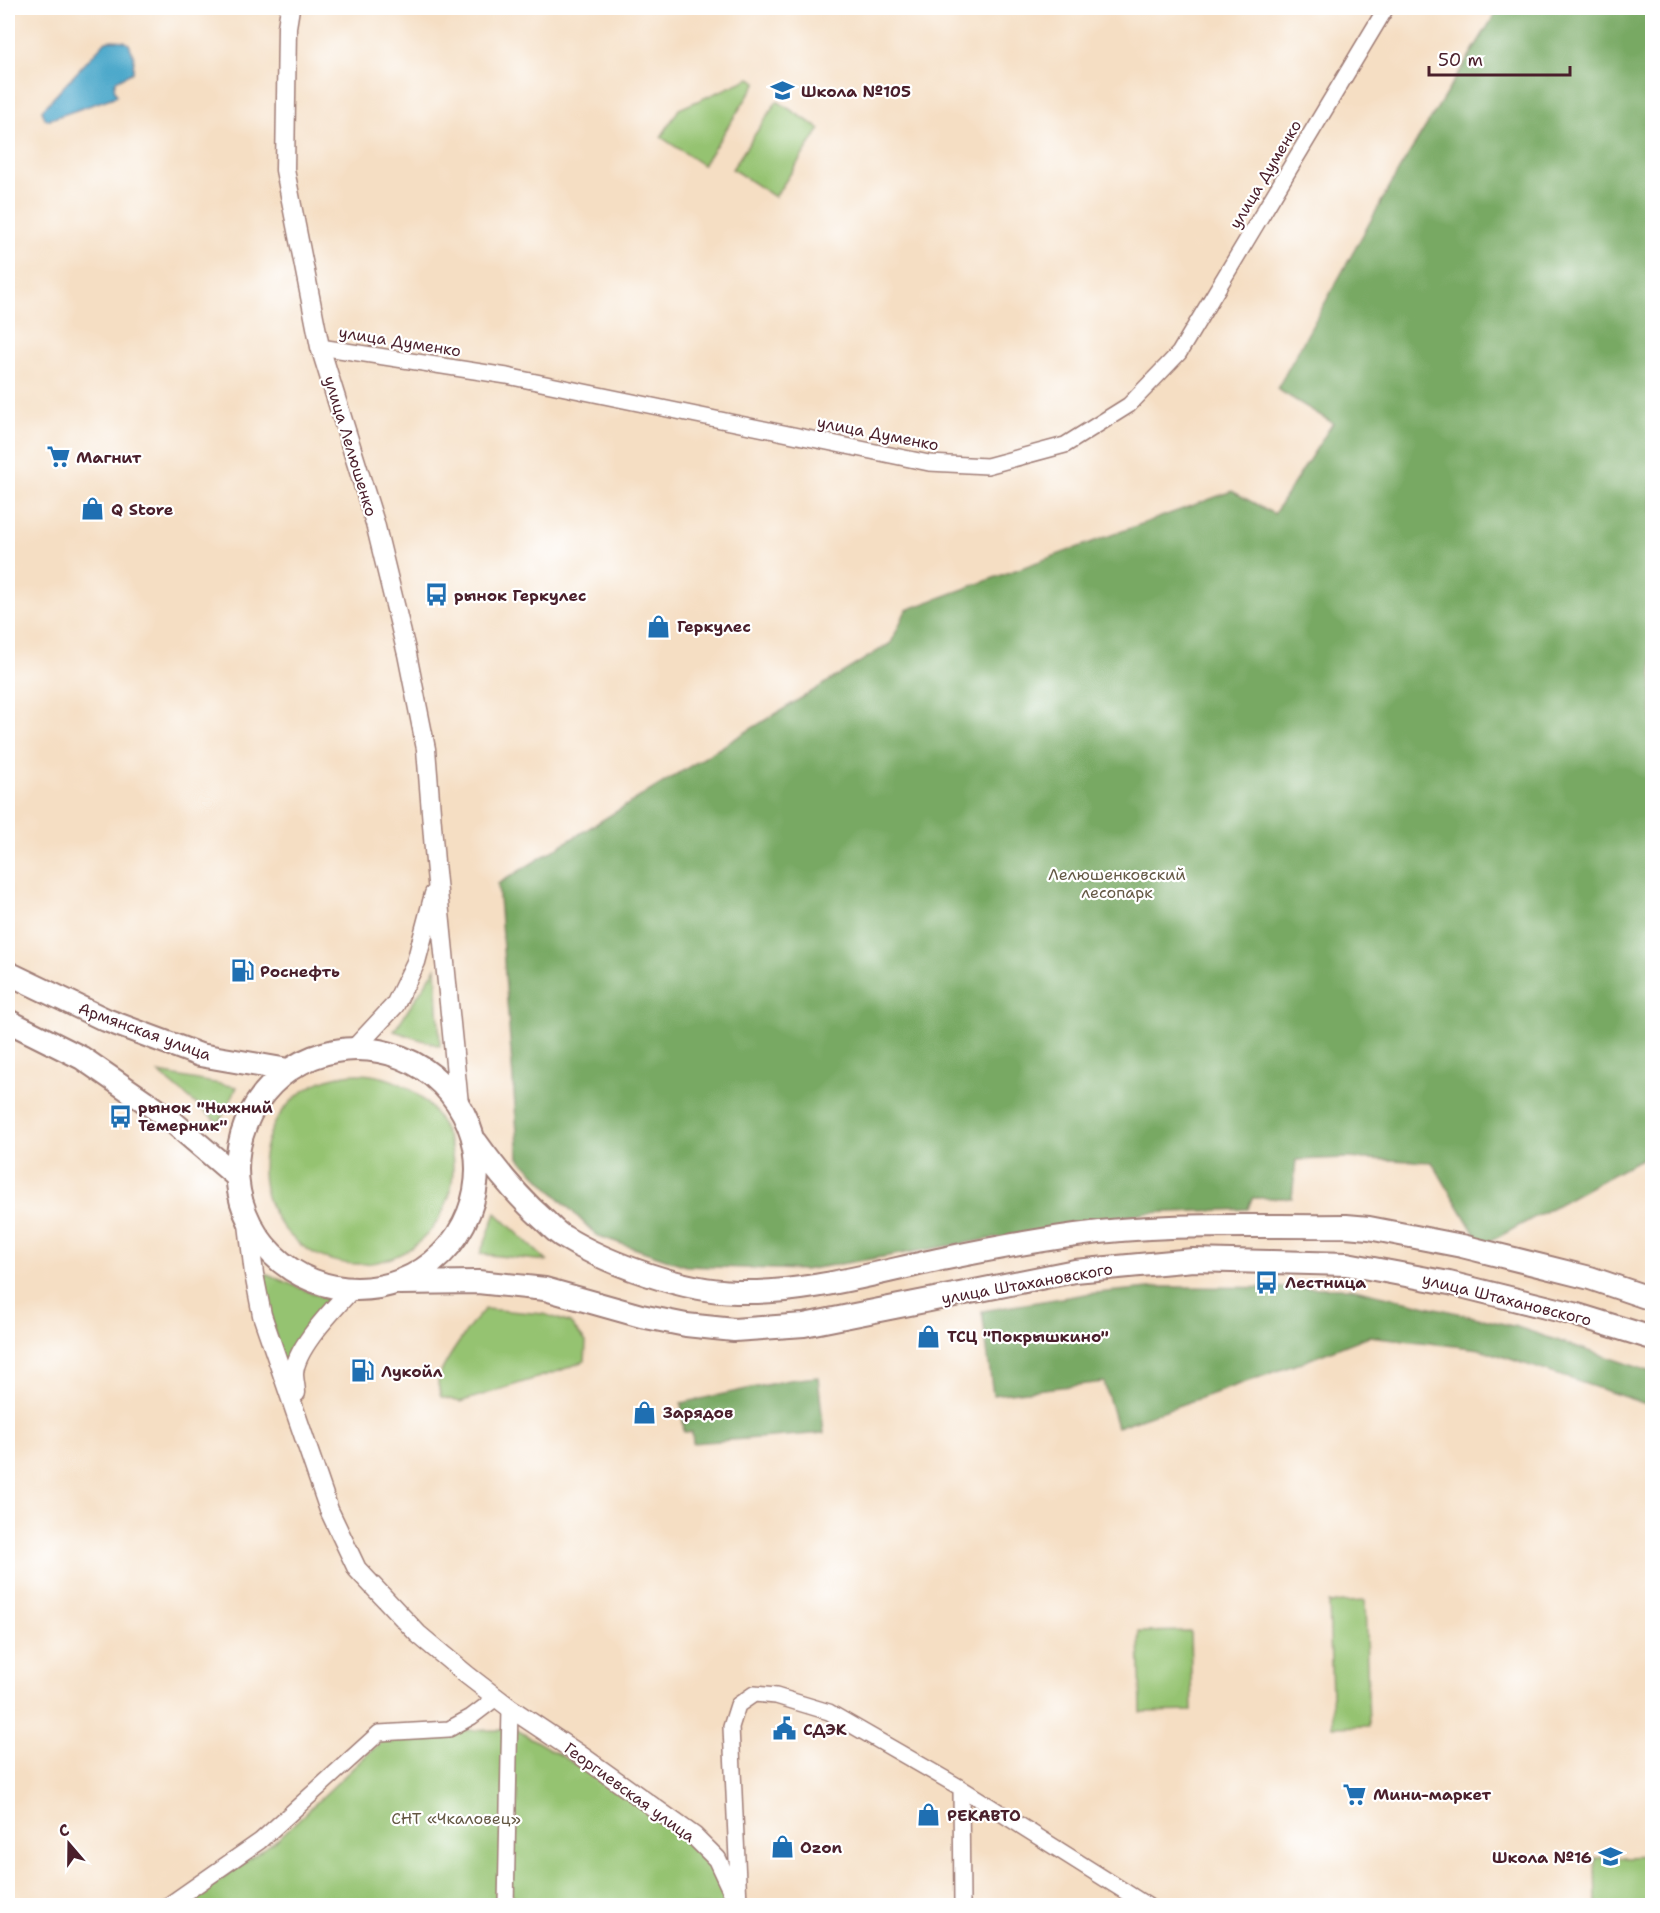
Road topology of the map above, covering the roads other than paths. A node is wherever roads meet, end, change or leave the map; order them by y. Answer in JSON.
{"nodes":[{"id":1,"x":290,"y":8,"type":"edge"},
{"id":2,"x":1386,"y":8,"type":"edge"},
{"id":3,"x":320,"y":347,"type":"junction"},
{"id":4,"x":437,"y":883,"type":"junction"},
{"id":5,"x":8,"y":973,"type":"edge"},
{"id":6,"x":8,"y":1021,"type":"edge"},
{"id":7,"x":354,"y":1048,"type":"junction"},
{"id":8,"x":288,"y":1070,"type":"junction"},
{"id":9,"x":459,"y":1104,"type":"junction"},
{"id":10,"x":476,"y":1142,"type":"junction"},
{"id":11,"x":236,"y":1176,"type":"junction"},
{"id":12,"x":248,"y":1224,"type":"junction"},
{"id":13,"x":400,"y":1283,"type":"junction"},
{"id":14,"x":350,"y":1291,"type":"junction"},
{"id":15,"x":1653,"y":1299,"type":"edge"},
{"id":16,"x":1653,"y":1338,"type":"edge"},
{"id":17,"x":302,"y":1430,"type":"junction"},
{"id":18,"x":503,"y":1703,"type":"junction"},
{"id":19,"x":961,"y":1788,"type":"junction"},
{"id":20,"x":739,"y":1904,"type":"edge"},
{"id":21,"x":167,"y":1905,"type":"edge"},
{"id":22,"x":506,"y":1905,"type":"edge"},
{"id":23,"x":962,"y":1905,"type":"edge"},
{"id":24,"x":1148,"y":1905,"type":"edge"}],
"edges":[{"from":1,"to":3,"type":"street","name":"улица Лелюшенко"},
{"from":2,"to":3,"type":"street","name":"улица Думенко"},
{"from":3,"to":4,"type":"street","name":"улица Лелюшенко"},
{"from":4,"to":7,"type":"street"},
{"from":4,"to":9,"type":"street","name":"улица Лелюшенко"},
{"from":5,"to":8,"type":"main road","name":"Армянская улица"},
{"from":6,"to":11,"type":"main road"},
{"from":7,"to":8,"type":"main road"},
{"from":7,"to":9,"type":"main road"},
{"from":8,"to":11,"type":"main road"},
{"from":9,"to":10,"type":"main road"},
{"from":10,"to":13,"type":"main road"},
{"from":10,"to":15,"type":"main road"},
{"from":11,"to":12,"type":"main road"},
{"from":12,"to":14,"type":"main road"},
{"from":12,"to":17,"type":"street"},
{"from":13,"to":14,"type":"main road"},
{"from":13,"to":16,"type":"main road","name":"улица Штахановского"},
{"from":14,"to":17,"type":"street"},
{"from":17,"to":18,"type":"street","name":"Георгиевская улица"},
{"from":18,"to":20,"type":"street","name":"Георгиевская улица"},
{"from":18,"to":21,"type":"street"},
{"from":18,"to":22,"type":"street"},
{"from":19,"to":20,"type":"street","name":"Георгиевская улица"},
{"from":19,"to":23,"type":"street"},
{"from":19,"to":24,"type":"street","name":"Георгиевская улица"}]}
